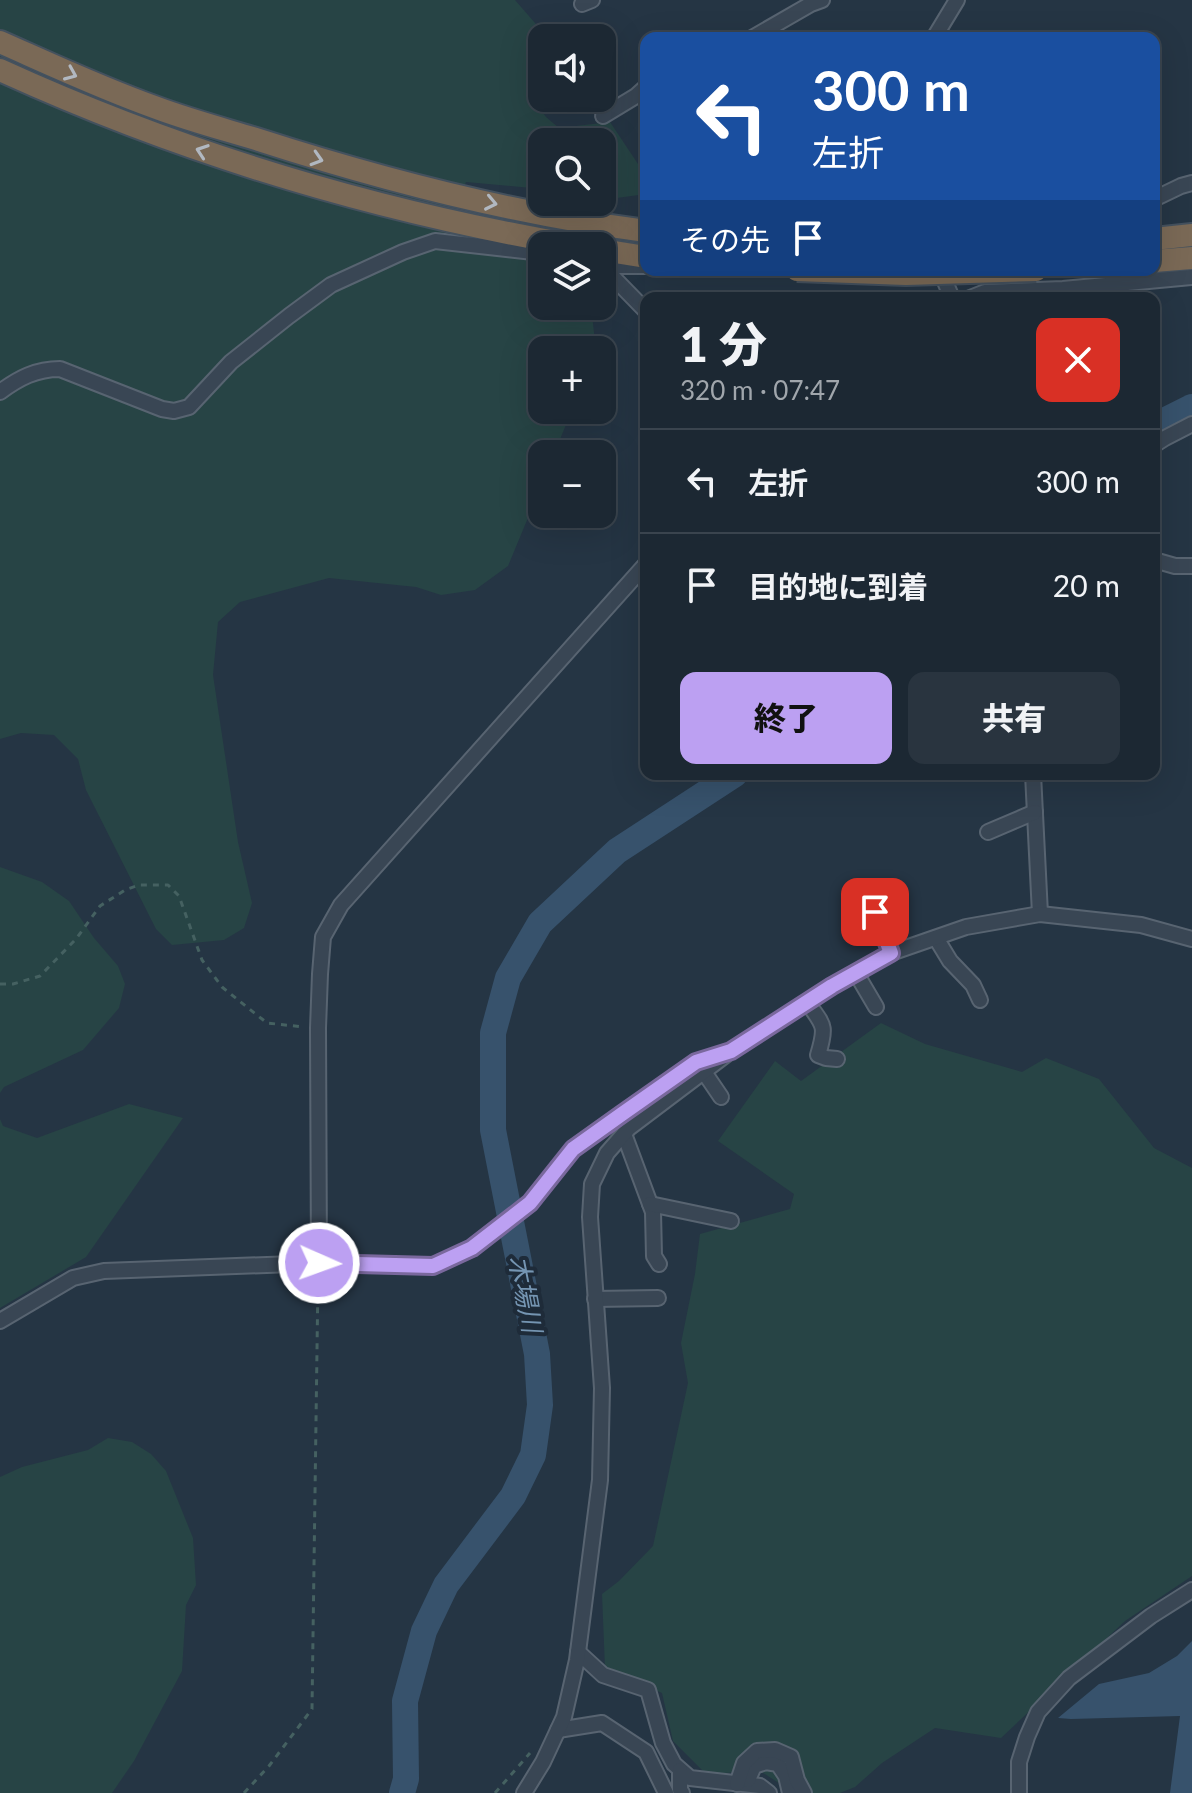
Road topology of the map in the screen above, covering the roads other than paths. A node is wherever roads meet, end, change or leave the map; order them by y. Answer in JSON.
{"nodes":[{"id":1,"x":957,"y":0,"type":"edge"},
{"id":2,"x":814,"y":1,"type":"edge"},
{"id":3,"x":762,"y":32,"type":"edge"},
{"id":4,"x":938,"y":32,"type":"edge"},
{"id":5,"x":0,"y":42,"type":"edge"},
{"id":6,"x":0,"y":70,"type":"edge"},
{"id":7,"x":640,"y":92,"type":"edge"},
{"id":8,"x":603,"y":116,"type":"dead end"},
{"id":9,"x":1192,"y":183,"type":"edge"},
{"id":10,"x":1160,"y":196,"type":"edge"},
{"id":11,"x":640,"y":230,"type":"edge"},
{"id":12,"x":1192,"y":235,"type":"edge"},
{"id":13,"x":528,"y":236,"type":"edge"},
{"id":14,"x":1160,"y":238,"type":"edge"},
{"id":15,"x":528,"y":251,"type":"edge"},
{"id":16,"x":616,"y":252,"type":"edge"},
{"id":17,"x":640,"y":256,"type":"edge"},
{"id":18,"x":1192,"y":258,"type":"edge"},
{"id":19,"x":1160,"y":261,"type":"edge"},
{"id":20,"x":640,"y":266,"type":"edge"},
{"id":21,"x":616,"y":267,"type":"edge"},
{"id":22,"x":1192,"y":277,"type":"edge"},
{"id":23,"x":616,"y":280,"type":"edge"},
{"id":24,"x":985,"y":292,"type":"edge"},
{"id":25,"x":640,"y":305,"type":"edge"},
{"id":26,"x":0,"y":392,"type":"edge"},
{"id":27,"x":1192,"y":424,"type":"edge"},
{"id":28,"x":1160,"y":441,"type":"edge"},
{"id":29,"x":1160,"y":562,"type":"edge"},
{"id":30,"x":1192,"y":566,"type":"edge"},
{"id":31,"x":640,"y":571,"type":"edge"},
{"id":32,"x":1033,"y":780,"type":"edge"},
{"id":33,"x":1035,"y":812,"type":"junction"},
{"id":34,"x":988,"y":832,"type":"dead end"},
{"id":35,"x":875,"y":912,"type":"dead end"},
{"id":36,"x":1040,"y":914,"type":"junction"},
{"id":37,"x":936,"y":938,"type":"junction"},
{"id":38,"x":1192,"y":939,"type":"edge"},
{"id":39,"x":891,"y":953,"type":"junction"},
{"id":40,"x":856,"y":973,"type":"junction"},
{"id":41,"x":980,"y":1000,"type":"dead end"},
{"id":42,"x":807,"y":1002,"type":"junction"},
{"id":43,"x":876,"y":1007,"type":"dead end"},
{"id":44,"x":731,"y":1051,"type":"junction"},
{"id":45,"x":837,"y":1059,"type":"dead end"},
{"id":46,"x":704,"y":1072,"type":"junction"},
{"id":47,"x":721,"y":1097,"type":"dead end"},
{"id":48,"x":624,"y":1134,"type":"junction"},
{"id":49,"x":650,"y":1204,"type":"junction"},
{"id":50,"x":731,"y":1221,"type":"dead end"},
{"id":51,"x":319,"y":1263,"type":"junction"},
{"id":52,"x":659,"y":1264,"type":"dead end"},
{"id":53,"x":658,"y":1298,"type":"dead end"},
{"id":54,"x":595,"y":1299,"type":"junction"},
{"id":55,"x":0,"y":1321,"type":"edge"},
{"id":56,"x":1192,"y":1590,"type":"edge"},
{"id":57,"x":578,"y":1652,"type":"junction"},
{"id":58,"x":558,"y":1730,"type":"junction"},
{"id":59,"x":677,"y":1767,"type":"junction"},
{"id":60,"x":658,"y":1775,"type":"junction"},
{"id":61,"x":742,"y":1784,"type":"junction"},
{"id":62,"x":524,"y":1793,"type":"edge"},
{"id":63,"x":666,"y":1793,"type":"edge"},
{"id":64,"x":682,"y":1793,"type":"edge"},
{"id":65,"x":769,"y":1793,"type":"edge"},
{"id":66,"x":790,"y":1793,"type":"edge"},
{"id":67,"x":804,"y":1793,"type":"edge"},
{"id":68,"x":1019,"y":1793,"type":"edge"}],
"edges":[{"from":1,"to":4,"type":"street"},
{"from":2,"to":3,"type":"street"},
{"from":5,"to":11,"type":"highway","one_way":true},
{"from":13,"to":6,"type":"highway","one_way":true},
{"from":7,"to":8,"type":"street"},
{"from":9,"to":10,"type":"street"},
{"from":12,"to":14,"type":"highway"},
{"from":15,"to":26,"type":"street"},
{"from":16,"to":17,"type":"highway"},
{"from":18,"to":19,"type":"highway"},
{"from":20,"to":21,"type":"street"},
{"from":22,"to":24,"type":"street"},
{"from":23,"to":25,"type":"street"},
{"from":27,"to":28,"type":"street"},
{"from":29,"to":30,"type":"street"},
{"from":31,"to":51,"type":"street"},
{"from":32,"to":33,"type":"street"},
{"from":33,"to":34,"type":"street"},
{"from":33,"to":36,"type":"street"},
{"from":35,"to":39,"type":"street"},
{"from":36,"to":37,"type":"street"},
{"from":36,"to":38,"type":"street"},
{"from":37,"to":39,"type":"street"},
{"from":37,"to":41,"type":"street"},
{"from":39,"to":40,"type":"street"},
{"from":40,"to":42,"type":"street"},
{"from":40,"to":43,"type":"street"},
{"from":42,"to":44,"type":"street"},
{"from":42,"to":45,"type":"street"},
{"from":44,"to":46,"type":"street"},
{"from":44,"to":51,"type":"street"},
{"from":46,"to":47,"type":"street"},
{"from":46,"to":48,"type":"street"},
{"from":48,"to":49,"type":"street"},
{"from":48,"to":54,"type":"street"},
{"from":49,"to":50,"type":"street"},
{"from":49,"to":52,"type":"street"},
{"from":51,"to":55,"type":"street"},
{"from":53,"to":54,"type":"street"},
{"from":54,"to":57,"type":"street"},
{"from":56,"to":68,"type":"street"},
{"from":57,"to":58,"type":"street"},
{"from":57,"to":59,"type":"street"},
{"from":58,"to":60,"type":"street"},
{"from":58,"to":62,"type":"street"},
{"from":59,"to":60,"type":"street"},
{"from":59,"to":61,"type":"street"},
{"from":59,"to":64,"type":"street"},
{"from":60,"to":63,"type":"street"},
{"from":61,"to":65,"type":"street"},
{"from":61,"to":66,"type":"street"},
{"from":61,"to":67,"type":"street"}]}
